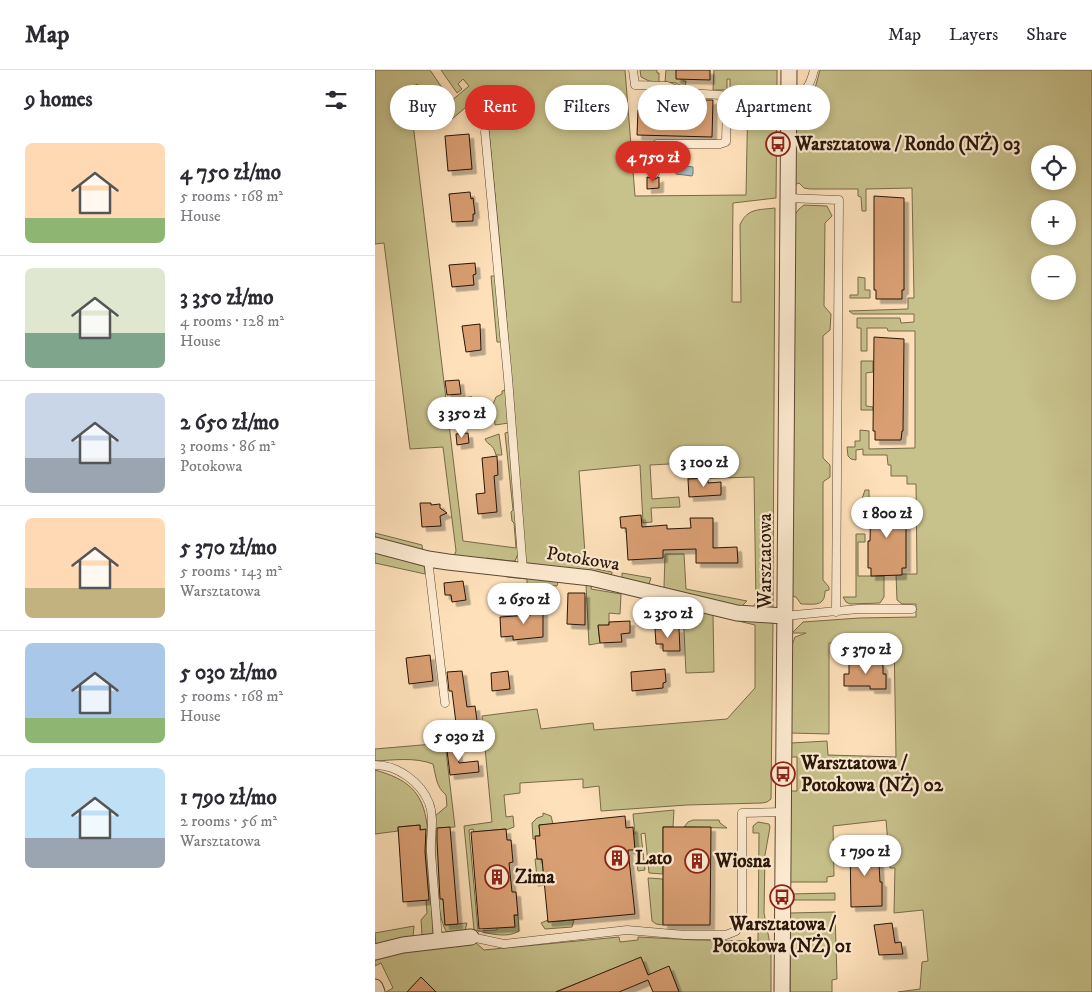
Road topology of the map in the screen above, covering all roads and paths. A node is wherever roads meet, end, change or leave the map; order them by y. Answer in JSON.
{"nodes":[{"id":1,"x":633,"y":70,"type":"edge"},
{"id":2,"x":789,"y":70,"type":"edge"},
{"id":3,"x":813,"y":70,"type":"edge"},
{"id":4,"x":788,"y":85,"type":"edge"},
{"id":5,"x":809,"y":85,"type":"edge"},
{"id":6,"x":788,"y":130,"type":"edge"},
{"id":7,"x":485,"y":132,"type":"dead end"},
{"id":8,"x":655,"y":173,"type":"dead end"},
{"id":9,"x":787,"y":198,"type":"junction"},
{"id":10,"x":375,"y":545,"type":"edge"},
{"id":11,"x":428,"y":559,"type":"junction"},
{"id":12,"x":523,"y":571,"type":"junction"},
{"id":13,"x":912,"y":609,"type":"dead end"},
{"id":14,"x":836,"y":612,"type":"junction"},
{"id":15,"x":784,"y":616,"type":"junction"},
{"id":16,"x":445,"y":703,"type":"dead end"},
{"id":17,"x":375,"y":766,"type":"edge"},
{"id":18,"x":783,"y":812,"type":"junction"},
{"id":19,"x":471,"y":937,"type":"joint"},
{"id":20,"x":438,"y":940,"type":"junction"},
{"id":21,"x":375,"y":952,"type":"edge"},
{"id":22,"x":375,"y":987,"type":"edge"},
{"id":23,"x":377,"y":992,"type":"edge"},
{"id":24,"x":782,"y":992,"type":"edge"}],
"edges":[{"from":1,"to":8,"type":"lane"},
{"from":2,"to":4,"type":"street","name":"Warsztatowa"},
{"from":3,"to":5,"type":"lane"},
{"from":6,"to":9,"type":"street","name":"Warsztatowa"},
{"from":7,"to":12,"type":"lane"},
{"from":9,"to":14,"type":"lane"},
{"from":9,"to":15,"type":"street","name":"Warsztatowa"},
{"from":10,"to":11,"type":"street","name":"Potokowa"},
{"from":11,"to":12,"type":"street","name":"Potokowa"},
{"from":11,"to":16,"type":"lane"},
{"from":12,"to":15,"type":"street","name":"Potokowa"},
{"from":13,"to":14,"type":"lane"},
{"from":14,"to":15,"type":"lane"},
{"from":15,"to":18,"type":"street","name":"Warsztatowa"},
{"from":17,"to":20,"type":"lane"},
{"from":18,"to":19,"type":"lane"},
{"from":18,"to":24,"type":"street","name":"Warsztatowa"},
{"from":19,"to":20,"type":"street"},
{"from":20,"to":21,"type":"street"},
{"from":22,"to":23,"type":"street"}]}
